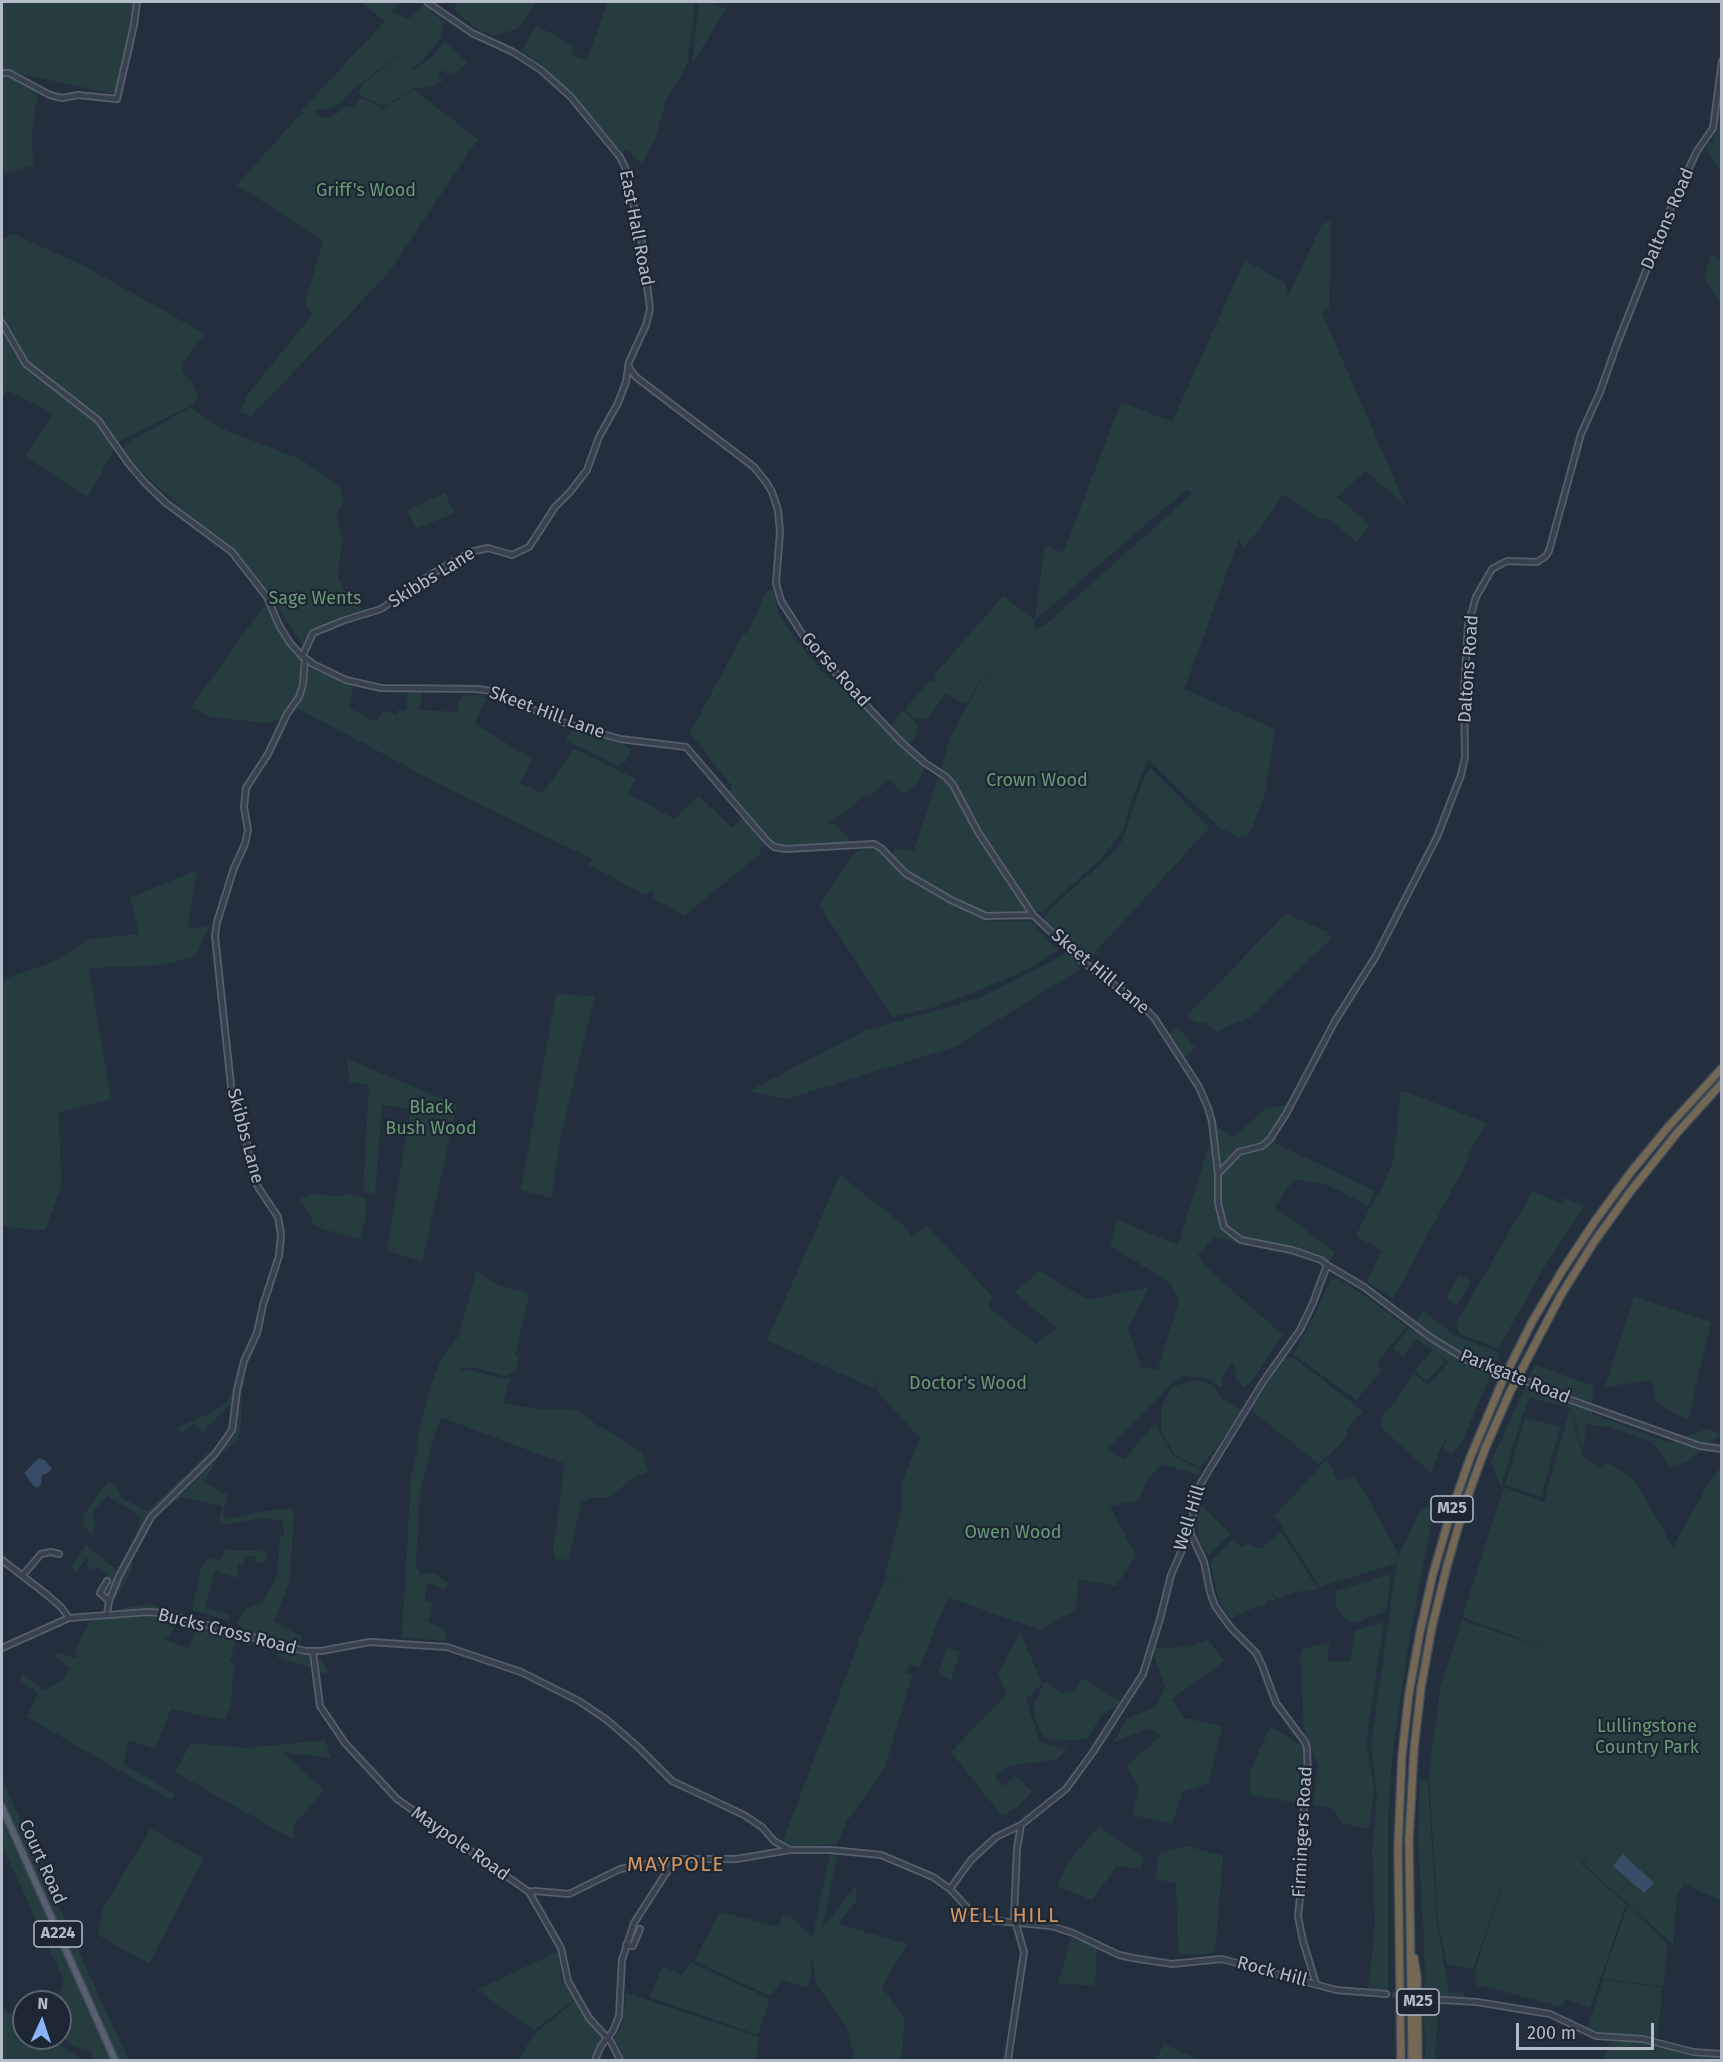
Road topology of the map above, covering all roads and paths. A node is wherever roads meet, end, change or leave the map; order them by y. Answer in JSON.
{"nodes":[{"id":1,"x":137,"y":2,"type":"edge"},
{"id":2,"x":427,"y":2,"type":"edge"},
{"id":3,"x":1722,"y":61,"type":"edge"},
{"id":4,"x":2,"y":73,"type":"edge"},
{"id":5,"x":2,"y":323,"type":"edge"},
{"id":6,"x":628,"y":366,"type":"junction"},
{"id":7,"x":634,"y":376,"type":"junction"},
{"id":8,"x":626,"y":382,"type":"junction"},
{"id":9,"x":304,"y":658,"type":"junction"},
{"id":10,"x":1033,"y":915,"type":"junction"},
{"id":11,"x":1722,"y":1068,"type":"edge"},
{"id":12,"x":1722,"y":1083,"type":"edge"},
{"id":13,"x":1218,"y":1174,"type":"junction"},
{"id":14,"x":1327,"y":1265,"type":"junction"},
{"id":15,"x":1722,"y":1449,"type":"edge"},
{"id":16,"x":1190,"y":1532,"type":"junction"},
{"id":17,"x":59,"y":1554,"type":"dead end"},
{"id":18,"x":2,"y":1560,"type":"edge"},
{"id":19,"x":23,"y":1575,"type":"junction"},
{"id":20,"x":107,"y":1581,"type":"dead end"},
{"id":21,"x":109,"y":1601,"type":"junction"},
{"id":22,"x":106,"y":1614,"type":"junction"},
{"id":23,"x":69,"y":1618,"type":"junction"},
{"id":24,"x":2,"y":1648,"type":"edge"},
{"id":25,"x":314,"y":1652,"type":"junction"},
{"id":26,"x":2,"y":1808,"type":"edge"},
{"id":27,"x":1021,"y":1825,"type":"junction"},
{"id":28,"x":790,"y":1850,"type":"junction"},
{"id":29,"x":675,"y":1859,"type":"junction"},
{"id":30,"x":950,"y":1889,"type":"junction"},
{"id":31,"x":529,"y":1892,"type":"junction"},
{"id":32,"x":1015,"y":1923,"type":"junction"},
{"id":33,"x":640,"y":1929,"type":"dead end"},
{"id":34,"x":1410,"y":1944,"type":"junction"},
{"id":35,"x":626,"y":1945,"type":"junction"},
{"id":36,"x":1316,"y":1984,"type":"junction"},
{"id":37,"x":1386,"y":1994,"type":"tunnel mouth"},
{"id":38,"x":1426,"y":1999,"type":"tunnel mouth"},
{"id":39,"x":1401,"y":2025,"type":"junction"},
{"id":40,"x":608,"y":2038,"type":"junction"},
{"id":41,"x":1722,"y":2054,"type":"edge"},
{"id":42,"x":115,"y":2061,"type":"edge"},
{"id":43,"x":595,"y":2061,"type":"edge"},
{"id":44,"x":620,"y":2061,"type":"edge"},
{"id":45,"x":1008,"y":2061,"type":"edge"},
{"id":46,"x":1396,"y":2061,"type":"edge"},
{"id":47,"x":1401,"y":2061,"type":"edge"},
{"id":48,"x":1412,"y":2061,"type":"edge"},
{"id":49,"x":1418,"y":2061,"type":"edge"}],
"edges":[{"from":1,"to":4,"type":"street"},
{"from":2,"to":6,"type":"street","name":"East Hall Road"},
{"from":3,"to":13,"type":"street","name":"Daltons Road"},
{"from":5,"to":9,"type":"street","name":"Skeet Hill Lane"},
{"from":6,"to":7,"type":"street","name":"Gorse Road"},
{"from":6,"to":8,"type":"street","name":"Skibbs Lane"},
{"from":7,"to":8,"type":"street"},
{"from":7,"to":10,"type":"street","name":"Gorse Road"},
{"from":8,"to":9,"type":"street","name":"Skibbs Lane"},
{"from":9,"to":10,"type":"street","name":"Skeet Hill Lane"},
{"from":9,"to":21,"type":"street","name":"Skibbs Lane"},
{"from":10,"to":13,"type":"street","name":"Skeet Hill Lane"},
{"from":11,"to":39,"type":"highway","number":"M25"},
{"from":12,"to":34,"type":"highway","number":"M25"},
{"from":13,"to":14,"type":"street"},
{"from":14,"to":15,"type":"street","name":"Parkgate Road","bridge":true},
{"from":14,"to":16,"type":"street","name":"Well Hill"},
{"from":16,"to":27,"type":"street","name":"Well Hill"},
{"from":16,"to":36,"type":"street","name":"Firmingers Road"},
{"from":17,"to":19,"type":"street"},
{"from":18,"to":19,"type":"street"},
{"from":19,"to":23,"type":"street"},
{"from":20,"to":21,"type":"street"},
{"from":21,"to":22,"type":"street","name":"Skibbs Lane"},
{"from":22,"to":23,"type":"street","name":"Bucks Cross Road"},
{"from":22,"to":25,"type":"street","name":"Bucks Cross Road"},
{"from":23,"to":24,"type":"street","name":"Bucks Cross Road"},
{"from":25,"to":28,"type":"street"},
{"from":25,"to":31,"type":"street","name":"Maypole Road"},
{"from":26,"to":42,"type":"main road","name":"Court Road","number":"A224"},
{"from":27,"to":30,"type":"street","name":"Well Hill"},
{"from":27,"to":32,"type":"street"},
{"from":28,"to":29,"type":"street","name":"Rock Hill"},
{"from":28,"to":30,"type":"street","name":"Rock Hill"},
{"from":29,"to":31,"type":"street","name":"Rock Hill"},
{"from":29,"to":35,"type":"street"},
{"from":30,"to":32,"type":"street","name":"Rock Hill"},
{"from":31,"to":40,"type":"street","name":"Maypole Road"},
{"from":32,"to":36,"type":"street","name":"Rock Hill"},
{"from":32,"to":45,"type":"street"},
{"from":33,"to":35,"type":"street"},
{"from":34,"to":48,"type":"highway","number":"M25"},
{"from":34,"to":49,"type":"highway","number":"M25"},
{"from":35,"to":40,"type":"street"},
{"from":36,"to":37,"type":"street","name":"Rock Hill"},
{"from":38,"to":41,"type":"street"},
{"from":39,"to":46,"type":"highway","number":"M25"},
{"from":39,"to":47,"type":"highway","number":"M25"},
{"from":40,"to":43,"type":"street"},
{"from":40,"to":44,"type":"street","name":"Maypole Road"}]}
